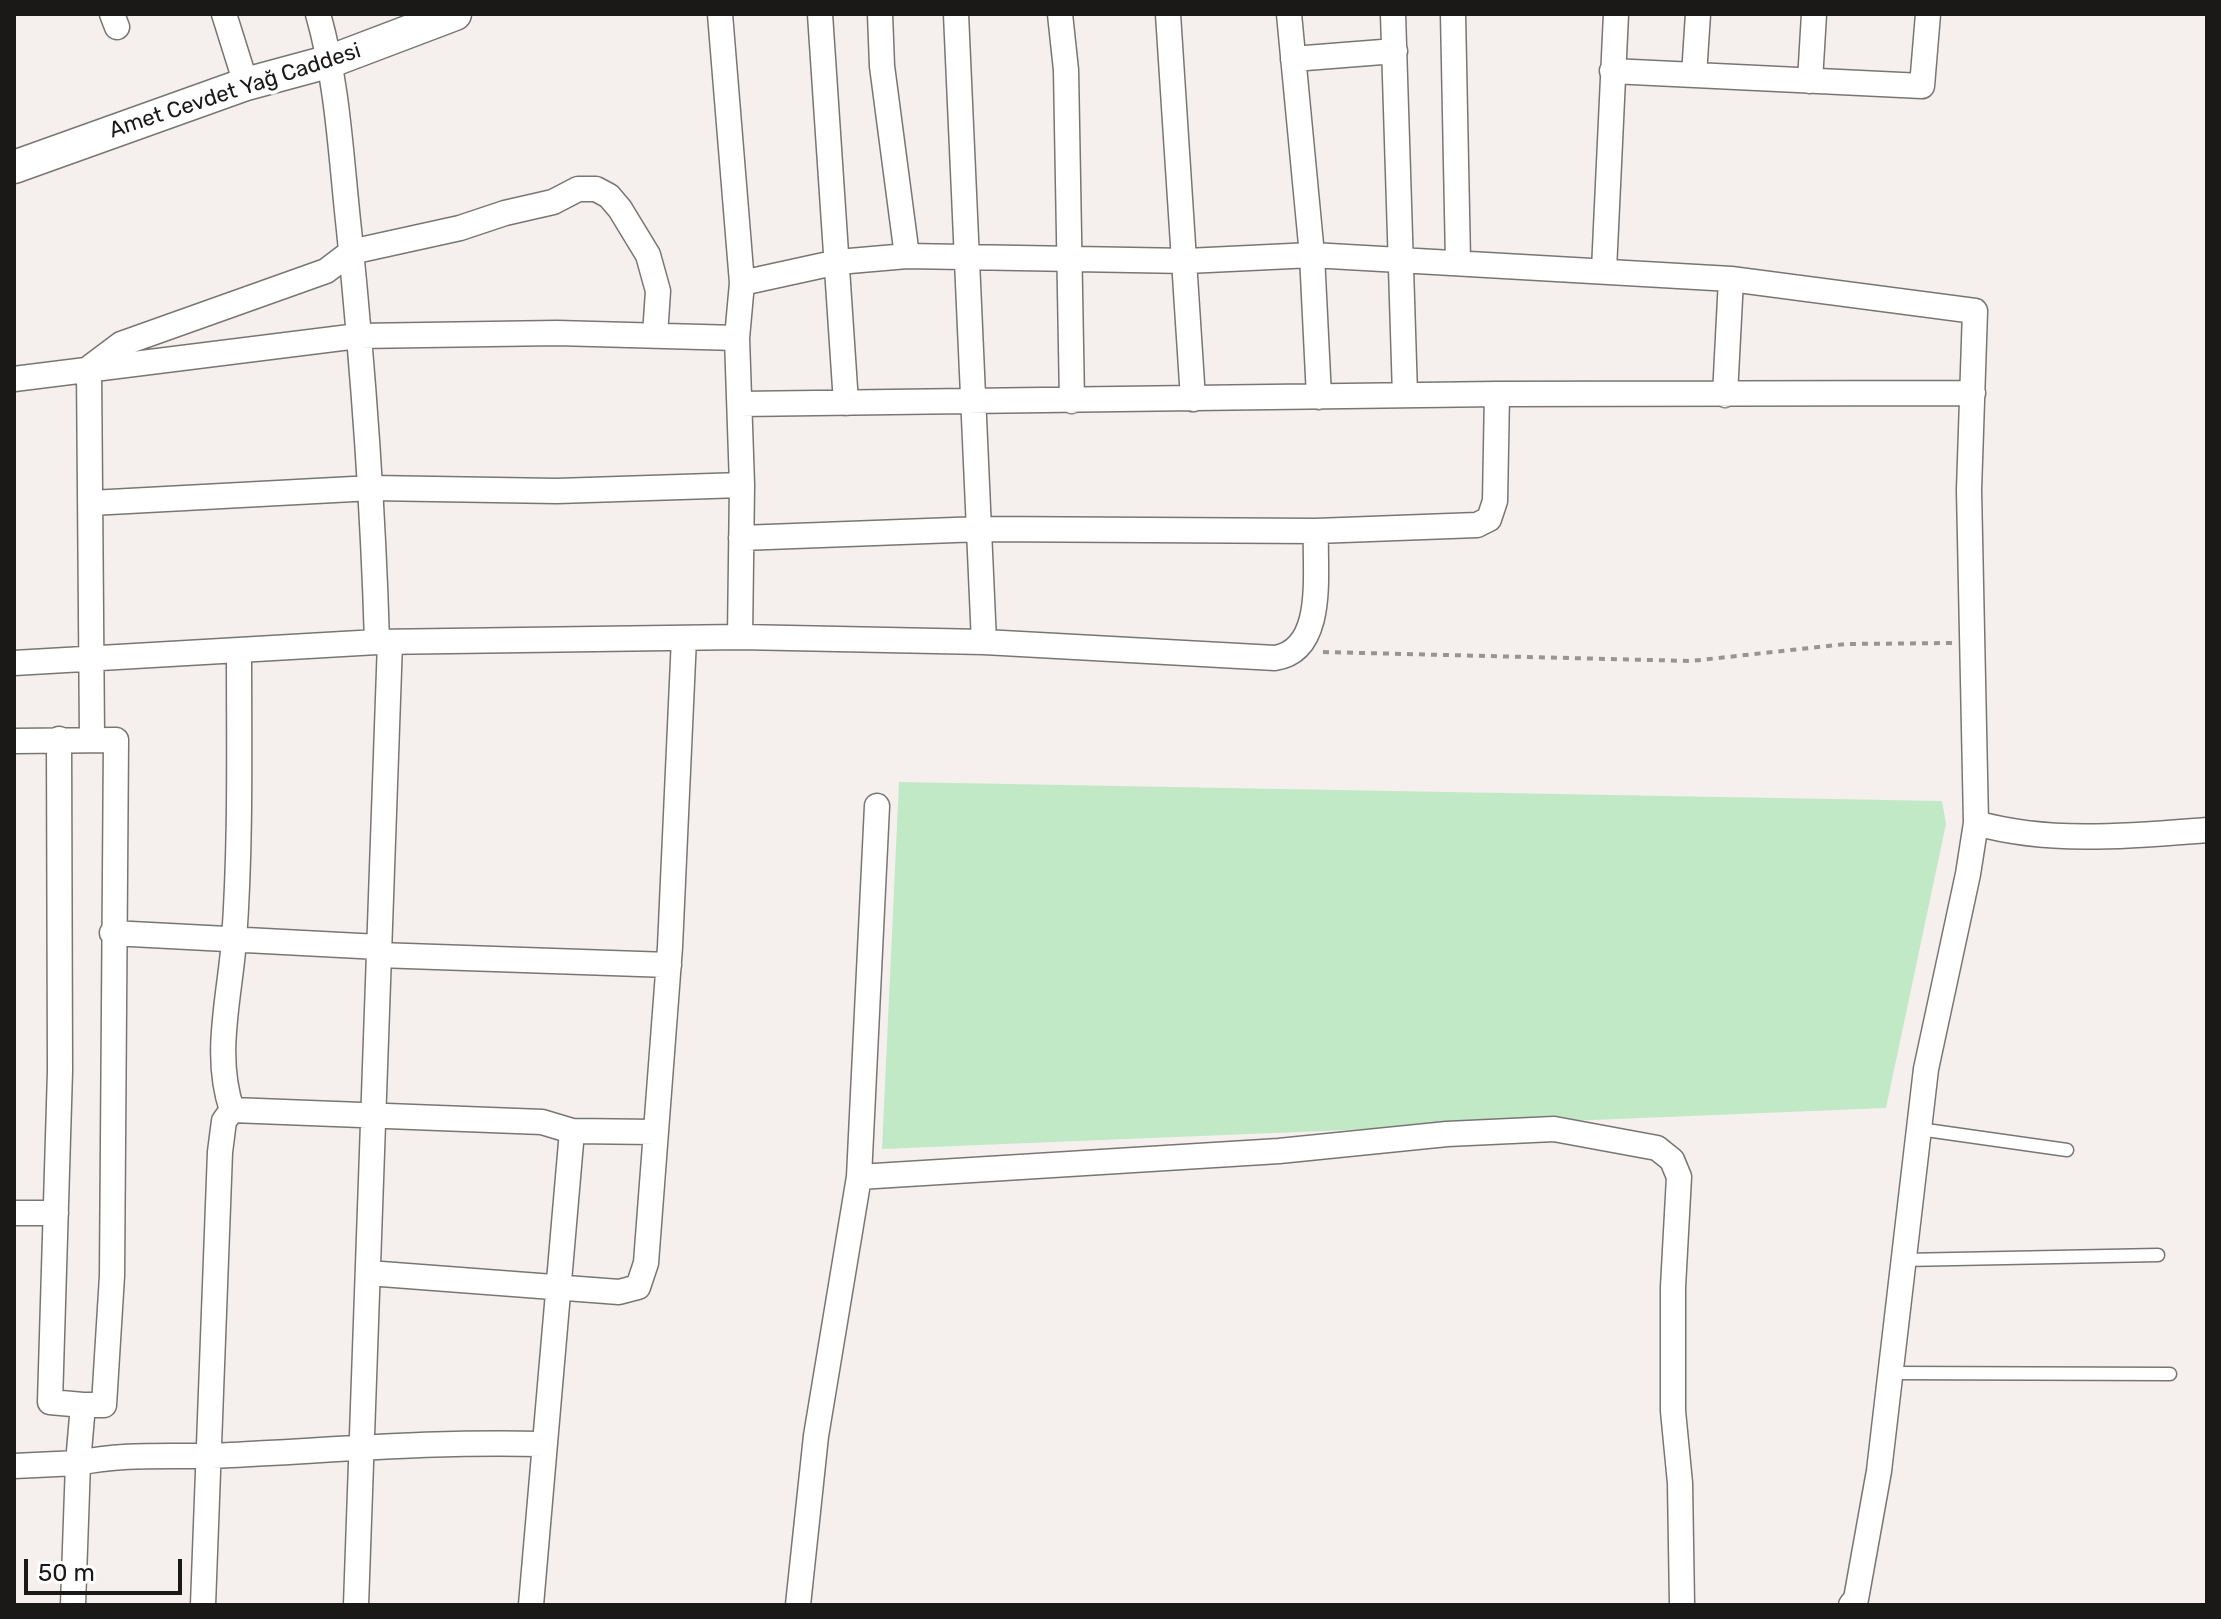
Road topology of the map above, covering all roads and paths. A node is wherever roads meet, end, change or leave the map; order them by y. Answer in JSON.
{"nodes":[{"id":1,"x":224,"y":14,"type":"edge"},
{"id":2,"x":318,"y":14,"type":"edge"},
{"id":3,"x":455,"y":14,"type":"edge"},
{"id":4,"x":720,"y":14,"type":"edge"},
{"id":5,"x":820,"y":14,"type":"edge"},
{"id":6,"x":880,"y":14,"type":"edge"},
{"id":7,"x":956,"y":14,"type":"edge"},
{"id":8,"x":1060,"y":14,"type":"edge"},
{"id":9,"x":1168,"y":14,"type":"edge"},
{"id":10,"x":1289,"y":14,"type":"edge"},
{"id":11,"x":1393,"y":14,"type":"edge"},
{"id":12,"x":1453,"y":14,"type":"edge"},
{"id":13,"x":1616,"y":14,"type":"edge"},
{"id":14,"x":1698,"y":14,"type":"edge"},
{"id":15,"x":1814,"y":14,"type":"edge"},
{"id":16,"x":1928,"y":14,"type":"edge"},
{"id":17,"x":411,"y":22,"type":"edge"},
{"id":18,"x":1395,"y":51,"type":"junction"},
{"id":19,"x":1293,"y":59,"type":"junction"},
{"id":20,"x":331,"y":61,"type":"junction"},
{"id":21,"x":1612,"y":71,"type":"junction"},
{"id":22,"x":1694,"y":75,"type":"junction"},
{"id":23,"x":1810,"y":81,"type":"junction"},
{"id":24,"x":246,"y":84,"type":"junction"},
{"id":25,"x":14,"y":167,"type":"edge"},
{"id":26,"x":351,"y":252,"type":"junction"},
{"id":27,"x":1312,"y":255,"type":"junction"},
{"id":28,"x":907,"y":256,"type":"junction"},
{"id":29,"x":967,"y":258,"type":"junction"},
{"id":30,"x":1399,"y":259,"type":"junction"},
{"id":31,"x":1067,"y":260,"type":"junction"},
{"id":32,"x":1187,"y":261,"type":"junction"},
{"id":33,"x":1458,"y":261,"type":"junction"},
{"id":34,"x":838,"y":262,"type":"junction"},
{"id":35,"x":1604,"y":270,"type":"junction"},
{"id":36,"x":1731,"y":279,"type":"junction"},
{"id":37,"x":742,"y":283,"type":"junction"},
{"id":38,"x":655,"y":335,"type":"junction"},
{"id":39,"x":358,"y":336,"type":"junction"},
{"id":40,"x":737,"y":338,"type":"junction"},
{"id":41,"x":89,"y":368,"type":"junction"},
{"id":42,"x":14,"y":379,"type":"edge"},
{"id":43,"x":1973,"y":393,"type":"junction"},
{"id":44,"x":1497,"y":394,"type":"junction"},
{"id":45,"x":1405,"y":395,"type":"junction"},
{"id":46,"x":1725,"y":395,"type":"junction"},
{"id":47,"x":1319,"y":397,"type":"junction"},
{"id":48,"x":1193,"y":399,"type":"junction"},
{"id":49,"x":1072,"y":401,"type":"junction"},
{"id":50,"x":972,"y":402,"type":"junction"},
{"id":51,"x":846,"y":403,"type":"junction"},
{"id":52,"x":740,"y":404,"type":"junction"},
{"id":53,"x":742,"y":485,"type":"junction"},
{"id":54,"x":372,"y":488,"type":"junction"},
{"id":55,"x":91,"y":503,"type":"junction"},
{"id":56,"x":981,"y":529,"type":"junction"},
{"id":57,"x":1316,"y":531,"type":"junction"},
{"id":58,"x":741,"y":538,"type":"junction"},
{"id":59,"x":740,"y":637,"type":"junction"},
{"id":60,"x":684,"y":638,"type":"junction"},
{"id":61,"x":384,"y":642,"type":"junction"},
{"id":62,"x":984,"y":642,"type":"junction"},
{"id":63,"x":1972,"y":643,"type":"junction"},
{"id":64,"x":1300,"y":648,"type":"junction"},
{"id":65,"x":239,"y":650,"type":"junction"},
{"id":66,"x":92,"y":659,"type":"junction"},
{"id":67,"x":14,"y":663,"type":"edge"},
{"id":68,"x":92,"y":738,"type":"junction"},
{"id":69,"x":59,"y":739,"type":"junction"},
{"id":70,"x":14,"y":741,"type":"edge"},
{"id":71,"x":877,"y":806,"type":"dead end"},
{"id":72,"x":1976,"y":823,"type":"junction"},
{"id":73,"x":2207,"y":830,"type":"edge"},
{"id":74,"x":112,"y":933,"type":"junction"},
{"id":75,"x":234,"y":939,"type":"junction"},
{"id":76,"x":378,"y":951,"type":"junction"},
{"id":77,"x":669,"y":965,"type":"junction"},
{"id":78,"x":232,"y":1110,"type":"junction"},
{"id":79,"x":373,"y":1118,"type":"junction"},
{"id":80,"x":1919,"y":1129,"type":"junction"},
{"id":81,"x":572,"y":1131,"type":"junction"},
{"id":82,"x":656,"y":1132,"type":"junction"},
{"id":83,"x":2067,"y":1150,"type":"dead end"},
{"id":84,"x":859,"y":1177,"type":"junction"},
{"id":85,"x":14,"y":1213,"type":"edge"},
{"id":86,"x":56,"y":1213,"type":"junction"},
{"id":87,"x":2158,"y":1255,"type":"dead end"},
{"id":88,"x":1903,"y":1260,"type":"junction"},
{"id":89,"x":368,"y":1273,"type":"junction"},
{"id":90,"x":557,"y":1287,"type":"junction"},
{"id":91,"x":1890,"y":1373,"type":"junction"},
{"id":92,"x":2170,"y":1374,"type":"dead end"},
{"id":93,"x":83,"y":1405,"type":"junction"},
{"id":94,"x":542,"y":1444,"type":"junction"},
{"id":95,"x":362,"y":1449,"type":"junction"},
{"id":96,"x":209,"y":1456,"type":"junction"},
{"id":97,"x":78,"y":1463,"type":"junction"},
{"id":98,"x":14,"y":1466,"type":"edge"},
{"id":99,"x":73,"y":1605,"type":"edge"},
{"id":100,"x":203,"y":1605,"type":"edge"},
{"id":101,"x":356,"y":1605,"type":"edge"},
{"id":102,"x":531,"y":1605,"type":"edge"},
{"id":103,"x":798,"y":1605,"type":"edge"},
{"id":104,"x":1682,"y":1605,"type":"edge"},
{"id":105,"x":1851,"y":1605,"type":"edge"}],
"edges":[{"from":1,"to":24,"type":"street"},
{"from":2,"to":20,"type":"street"},
{"from":3,"to":17,"type":"street","name":"Amet Cevdet Yağ Caddesi"},
{"from":4,"to":37,"type":"street"},
{"from":5,"to":34,"type":"street"},
{"from":6,"to":28,"type":"street"},
{"from":7,"to":29,"type":"street"},
{"from":8,"to":31,"type":"street"},
{"from":9,"to":32,"type":"street"},
{"from":10,"to":19,"type":"street"},
{"from":11,"to":18,"type":"street"},
{"from":12,"to":33,"type":"street"},
{"from":13,"to":21,"type":"street"},
{"from":14,"to":22,"type":"street"},
{"from":15,"to":23,"type":"street"},
{"from":16,"to":23,"type":"street"},
{"from":17,"to":20,"type":"street","name":"Amet Cevdet Yağ Caddesi"},
{"from":18,"to":19,"type":"street"},
{"from":18,"to":30,"type":"street"},
{"from":19,"to":27,"type":"street"},
{"from":20,"to":24,"type":"street","name":"Amet Cevdet Yağ Caddesi"},
{"from":20,"to":26,"type":"street"},
{"from":21,"to":22,"type":"street"},
{"from":21,"to":35,"type":"street"},
{"from":22,"to":23,"type":"street"},
{"from":24,"to":25,"type":"street","name":"Amet Cevdet Yağ Caddesi"},
{"from":26,"to":38,"type":"street"},
{"from":26,"to":39,"type":"street"},
{"from":26,"to":41,"type":"street"},
{"from":27,"to":30,"type":"street"},
{"from":27,"to":32,"type":"street"},
{"from":27,"to":47,"type":"street"},
{"from":28,"to":29,"type":"street"},
{"from":28,"to":34,"type":"street"},
{"from":29,"to":31,"type":"street"},
{"from":29,"to":50,"type":"street"},
{"from":30,"to":33,"type":"street"},
{"from":30,"to":45,"type":"street"},
{"from":31,"to":32,"type":"street"},
{"from":31,"to":49,"type":"street"},
{"from":32,"to":48,"type":"street"},
{"from":33,"to":35,"type":"street"},
{"from":34,"to":37,"type":"street"},
{"from":34,"to":51,"type":"street"},
{"from":35,"to":36,"type":"street"},
{"from":36,"to":43,"type":"street"},
{"from":36,"to":46,"type":"street"},
{"from":37,"to":40,"type":"street"},
{"from":38,"to":39,"type":"street"},
{"from":38,"to":40,"type":"street"},
{"from":39,"to":41,"type":"street"},
{"from":39,"to":54,"type":"street"},
{"from":40,"to":52,"type":"street"},
{"from":41,"to":42,"type":"street"},
{"from":41,"to":55,"type":"street"},
{"from":43,"to":46,"type":"street"},
{"from":43,"to":63,"type":"street"},
{"from":44,"to":45,"type":"street"},
{"from":44,"to":46,"type":"street"},
{"from":44,"to":57,"type":"street"},
{"from":45,"to":47,"type":"street"},
{"from":47,"to":48,"type":"street"},
{"from":48,"to":49,"type":"street"},
{"from":49,"to":50,"type":"street"},
{"from":50,"to":51,"type":"street"},
{"from":50,"to":56,"type":"street"},
{"from":51,"to":52,"type":"street"},
{"from":52,"to":53,"type":"street"},
{"from":53,"to":54,"type":"street"},
{"from":53,"to":58,"type":"street"},
{"from":54,"to":55,"type":"street"},
{"from":54,"to":61,"type":"street"},
{"from":55,"to":66,"type":"street"},
{"from":56,"to":57,"type":"street"},
{"from":56,"to":58,"type":"street"},
{"from":56,"to":62,"type":"street"},
{"from":57,"to":64,"type":"street"},
{"from":58,"to":59,"type":"street"},
{"from":59,"to":60,"type":"street"},
{"from":59,"to":62,"type":"street"},
{"from":60,"to":61,"type":"street"},
{"from":60,"to":77,"type":"street"},
{"from":61,"to":65,"type":"street"},
{"from":61,"to":76,"type":"street"},
{"from":62,"to":64,"type":"street"},
{"from":63,"to":64,"type":"path"},
{"from":63,"to":72,"type":"street"},
{"from":65,"to":66,"type":"street"},
{"from":65,"to":75,"type":"street"},
{"from":66,"to":67,"type":"street"},
{"from":66,"to":68,"type":"street"},
{"from":68,"to":69,"type":"street"},
{"from":68,"to":74,"type":"street"},
{"from":69,"to":70,"type":"street"},
{"from":69,"to":86,"type":"street"},
{"from":71,"to":84,"type":"street"},
{"from":72,"to":73,"type":"street"},
{"from":72,"to":80,"type":"street"},
{"from":74,"to":75,"type":"street"},
{"from":74,"to":93,"type":"street"},
{"from":75,"to":76,"type":"street"},
{"from":75,"to":78,"type":"street"},
{"from":76,"to":77,"type":"street"},
{"from":76,"to":79,"type":"street"},
{"from":77,"to":82,"type":"street"},
{"from":78,"to":79,"type":"street"},
{"from":78,"to":96,"type":"street"},
{"from":79,"to":81,"type":"street"},
{"from":79,"to":89,"type":"street"},
{"from":80,"to":83,"type":"lane"},
{"from":80,"to":88,"type":"street"},
{"from":81,"to":82,"type":"street"},
{"from":81,"to":90,"type":"street"},
{"from":82,"to":90,"type":"street"},
{"from":84,"to":103,"type":"street"},
{"from":84,"to":104,"type":"street"},
{"from":85,"to":86,"type":"street"},
{"from":86,"to":93,"type":"street"},
{"from":87,"to":88,"type":"lane"},
{"from":88,"to":91,"type":"street"},
{"from":89,"to":90,"type":"street"},
{"from":89,"to":95,"type":"street"},
{"from":90,"to":94,"type":"street"},
{"from":91,"to":92,"type":"lane"},
{"from":91,"to":105,"type":"street"},
{"from":93,"to":97,"type":"street"},
{"from":94,"to":95,"type":"street"},
{"from":94,"to":102,"type":"street"},
{"from":95,"to":96,"type":"street"},
{"from":95,"to":101,"type":"street"},
{"from":96,"to":97,"type":"street"},
{"from":96,"to":100,"type":"street"},
{"from":97,"to":98,"type":"street"},
{"from":97,"to":99,"type":"street"}]}
